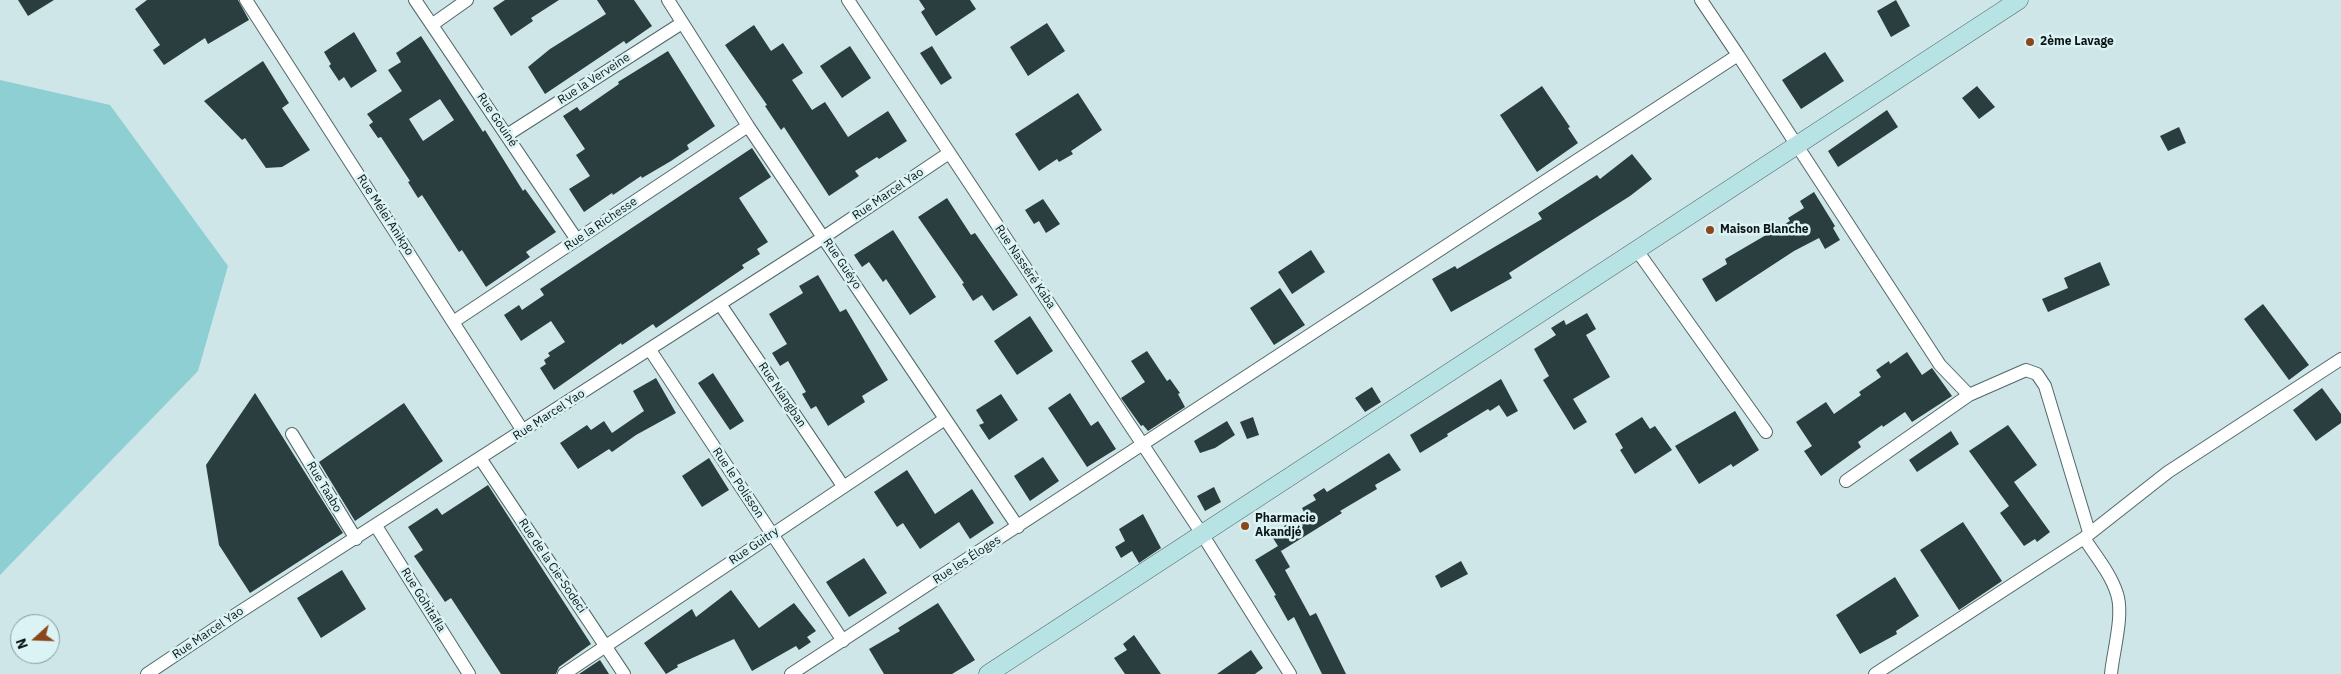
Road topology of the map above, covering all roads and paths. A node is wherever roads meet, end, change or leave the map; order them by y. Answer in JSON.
{"nodes":[{"id":1,"x":246,"y":0,"type":"edge"},
{"id":2,"x":415,"y":0,"type":"edge"},
{"id":3,"x":467,"y":0,"type":"edge"},
{"id":4,"x":668,"y":0,"type":"edge"},
{"id":5,"x":848,"y":0,"type":"edge"},
{"id":6,"x":1701,"y":0,"type":"edge"},
{"id":7,"x":2008,"y":3,"type":"edge"},
{"id":8,"x":682,"y":23,"type":"junction"},
{"id":9,"x":432,"y":24,"type":"junction"},
{"id":10,"x":1738,"y":55,"type":"junction"},
{"id":11,"x":748,"y":126,"type":"junction"},
{"id":12,"x":507,"y":135,"type":"junction"},
{"id":13,"x":1797,"y":144,"type":"junction"},
{"id":14,"x":949,"y":153,"type":"junction"},
{"id":15,"x":824,"y":237,"type":"junction"},
{"id":16,"x":577,"y":240,"type":"junction"},
{"id":17,"x":1636,"y":249,"type":"junction"},
{"id":18,"x":720,"y":304,"type":"junction"},
{"id":19,"x":453,"y":322,"type":"junction"},
{"id":20,"x":650,"y":350,"type":"junction"},
{"id":21,"x":2341,"y":359,"type":"edge"},
{"id":22,"x":1969,"y":395,"type":"junction"},
{"id":23,"x":945,"y":418,"type":"junction"},
{"id":24,"x":523,"y":431,"type":"junction"},
{"id":25,"x":1766,"y":432,"type":"dead end"},
{"id":26,"x":292,"y":434,"type":"dead end"},
{"id":27,"x":1143,"y":446,"type":"junction"},
{"id":28,"x":480,"y":458,"type":"junction"},
{"id":29,"x":1846,"y":481,"type":"dead end"},
{"id":30,"x":843,"y":486,"type":"junction"},
{"id":31,"x":376,"y":526,"type":"junction"},
{"id":32,"x":1018,"y":527,"type":"junction"},
{"id":33,"x":772,"y":534,"type":"junction"},
{"id":34,"x":1202,"y":534,"type":"junction"},
{"id":35,"x":2086,"y":535,"type":"junction"},
{"id":36,"x":356,"y":539,"type":"junction"},
{"id":37,"x":843,"y":641,"type":"junction"},
{"id":38,"x":606,"y":646,"type":"junction"},
{"id":39,"x":147,"y":674,"type":"edge"},
{"id":40,"x":469,"y":674,"type":"edge"},
{"id":41,"x":564,"y":674,"type":"edge"},
{"id":42,"x":624,"y":674,"type":"edge"},
{"id":43,"x":791,"y":674,"type":"edge"},
{"id":44,"x":988,"y":674,"type":"edge"},
{"id":45,"x":1290,"y":674,"type":"edge"},
{"id":46,"x":1875,"y":674,"type":"edge"},
{"id":47,"x":2111,"y":674,"type":"edge"}],
"edges":[{"from":1,"to":19,"type":"street","name":"Rue Mélei Anikpo"},
{"from":2,"to":9,"type":"street","name":"Rue Gouiné"},
{"from":3,"to":9,"type":"street"},
{"from":4,"to":8,"type":"street","name":"Rue Guéyo"},
{"from":5,"to":14,"type":"street","name":"Rue Nasséré Kaba"},
{"from":6,"to":10,"type":"street"},
{"from":7,"to":13,"type":"street"},
{"from":8,"to":11,"type":"street","name":"Rue Guéyo"},
{"from":8,"to":12,"type":"street","name":"Rue la Verveine"},
{"from":9,"to":12,"type":"street","name":"Rue Gouiné"},
{"from":10,"to":13,"type":"street"},
{"from":10,"to":27,"type":"street","name":"Rue les Éloges"},
{"from":11,"to":15,"type":"street","name":"Rue Guéyo"},
{"from":11,"to":16,"type":"street","name":"Rue la Richesse"},
{"from":12,"to":16,"type":"street","name":"Rue Gouiné"},
{"from":13,"to":17,"type":"street"},
{"from":13,"to":22,"type":"street"},
{"from":14,"to":15,"type":"street","name":"Rue Marcel Yao"},
{"from":14,"to":27,"type":"street","name":"Rue Nasséré Kaba"},
{"from":15,"to":18,"type":"street","name":"Rue Marcel Yao"},
{"from":15,"to":23,"type":"street","name":"Rue Guéyo"},
{"from":16,"to":19,"type":"street","name":"Rue la Richesse"},
{"from":17,"to":25,"type":"street"},
{"from":17,"to":34,"type":"street"},
{"from":18,"to":20,"type":"street","name":"Rue Marcel Yao"},
{"from":18,"to":30,"type":"street","name":"Rue Niangban"},
{"from":19,"to":24,"type":"street","name":"Rue Mélei Anikpo"},
{"from":20,"to":24,"type":"street","name":"Rue Marcel Yao"},
{"from":20,"to":33,"type":"street","name":"Rue le Polisson"},
{"from":21,"to":35,"type":"street"},
{"from":22,"to":29,"type":"street"},
{"from":22,"to":35,"type":"street"},
{"from":23,"to":30,"type":"street","name":"Rue Guitry"},
{"from":23,"to":32,"type":"street","name":"Rue Guéyo"},
{"from":24,"to":28,"type":"street","name":"Rue Marcel Yao"},
{"from":26,"to":36,"type":"street","name":"Rue Taabo"},
{"from":27,"to":32,"type":"street","name":"Rue les Éloges"},
{"from":27,"to":34,"type":"street","name":"Rue Nasséré Kaba"},
{"from":28,"to":31,"type":"street","name":"Rue Marcel Yao"},
{"from":28,"to":38,"type":"street","name":"Rue de la Cie-Sodeci"},
{"from":30,"to":33,"type":"street","name":"Rue Guitry"},
{"from":31,"to":36,"type":"street","name":"Rue Marcel Yao"},
{"from":31,"to":40,"type":"street","name":"Rue Gohitafla"},
{"from":32,"to":37,"type":"street","name":"Rue les Éloges"},
{"from":33,"to":37,"type":"street","name":"Rue le Polisson"},
{"from":33,"to":38,"type":"street","name":"Rue Guitry"},
{"from":34,"to":44,"type":"street"},
{"from":34,"to":45,"type":"street","name":"Rue Nasséré Kaba"},
{"from":35,"to":46,"type":"street"},
{"from":35,"to":47,"type":"street"},
{"from":36,"to":39,"type":"street","name":"Rue Marcel Yao"},
{"from":37,"to":43,"type":"street","name":"Rue les Éloges"},
{"from":38,"to":41,"type":"street","name":"Rue Guitry"},
{"from":38,"to":42,"type":"street","name":"Rue de la Cie-Sodeci"}]}
